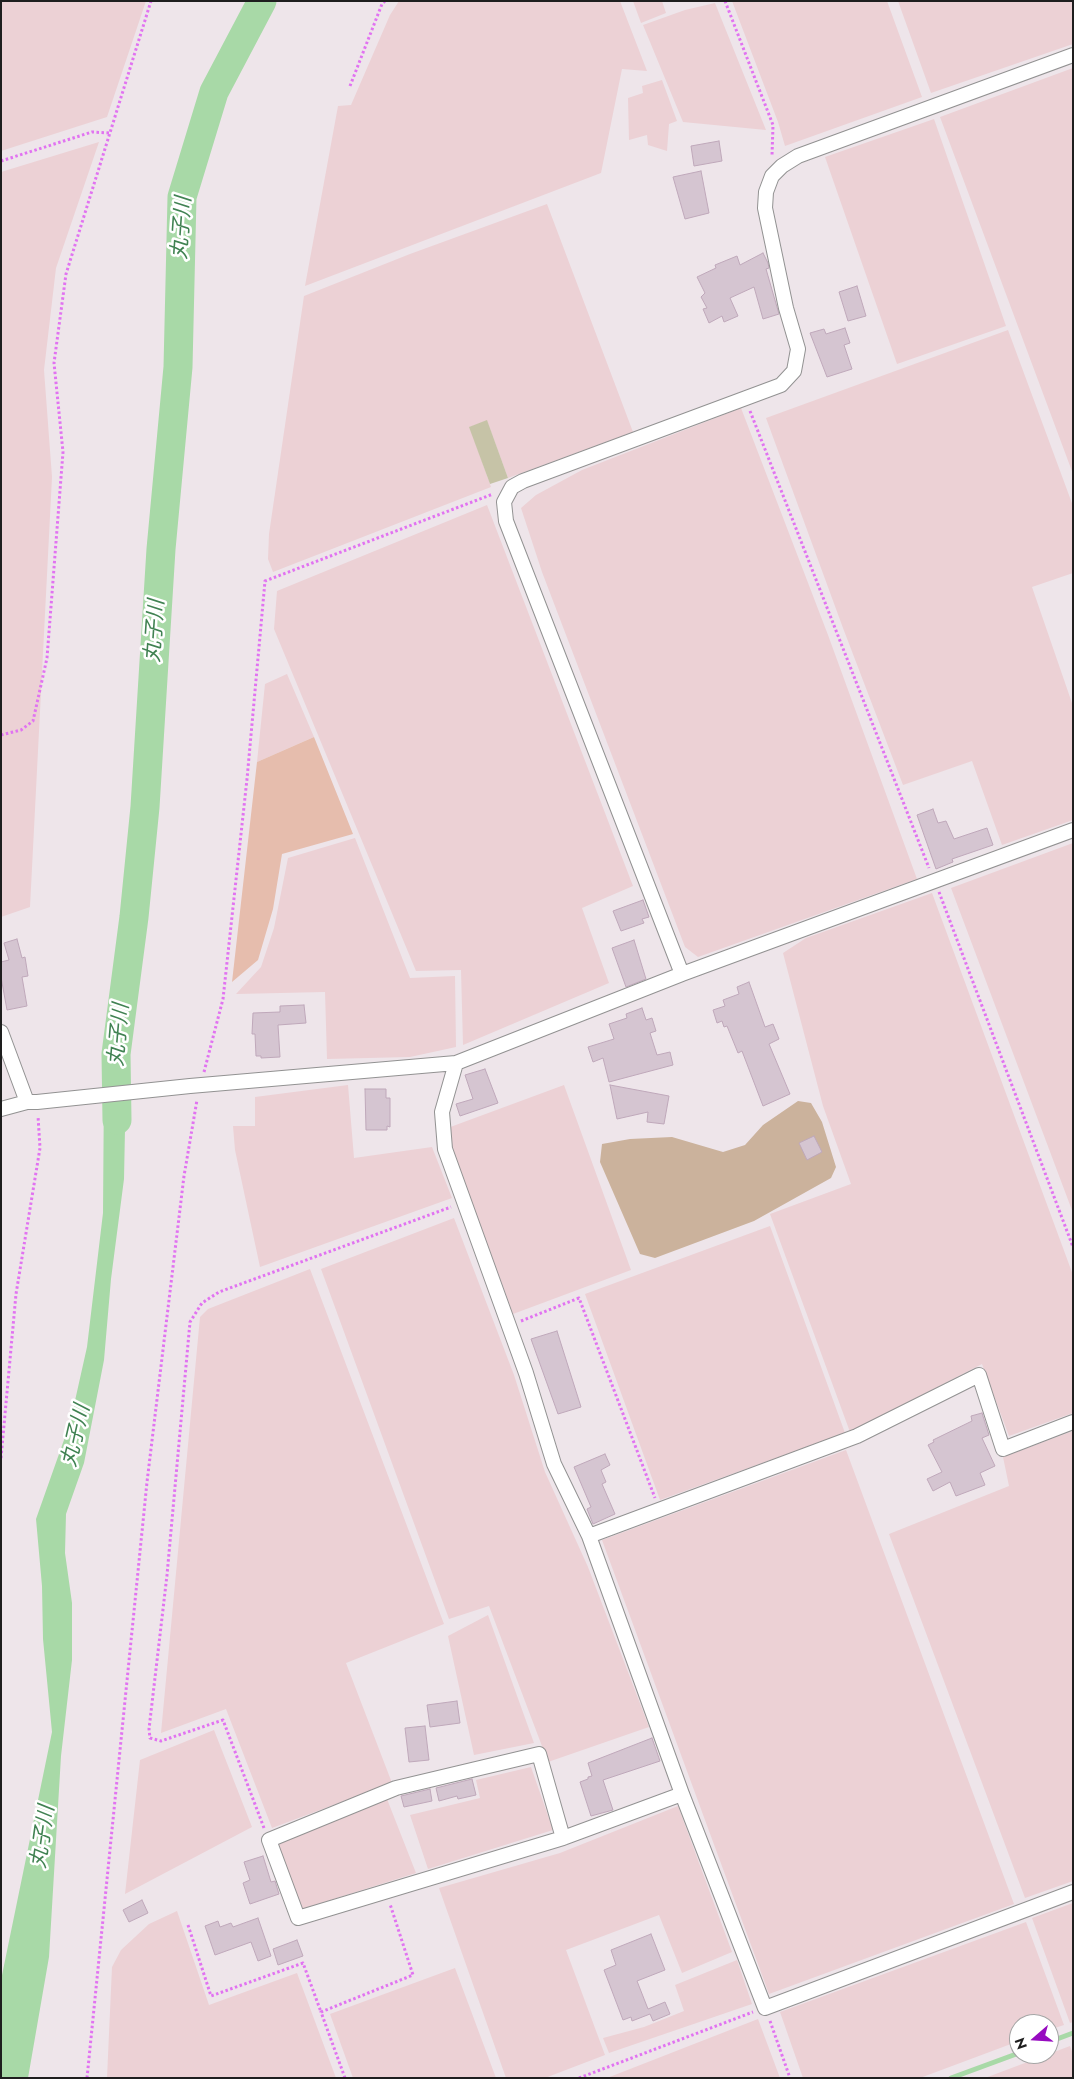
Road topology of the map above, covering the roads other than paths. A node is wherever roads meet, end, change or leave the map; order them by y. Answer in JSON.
{"nodes":[{"id":1,"x":1073,"y":55,"type":"edge"},
{"id":2,"x":1073,"y":830,"type":"edge"},
{"id":3,"x":682,"y":974,"type":"junction"},
{"id":4,"x":1,"y":1032,"type":"edge"},
{"id":5,"x":456,"y":1064,"type":"junction"},
{"id":6,"x":32,"y":1102,"type":"junction"},
{"id":7,"x":1,"y":1109,"type":"edge"},
{"id":8,"x":1073,"y":1422,"type":"edge"},
{"id":9,"x":589,"y":1536,"type":"junction"},
{"id":10,"x":682,"y":1794,"type":"junction"},
{"id":11,"x":563,"y":1838,"type":"junction"},
{"id":12,"x":1073,"y":1892,"type":"edge"}],
"edges":[{"from":1,"to":3,"type":"street"},
{"from":2,"to":3,"type":"street"},
{"from":3,"to":5,"type":"street"},
{"from":4,"to":6,"type":"street"},
{"from":5,"to":6,"type":"street"},
{"from":5,"to":9,"type":"street"},
{"from":6,"to":7,"type":"street"},
{"from":8,"to":9,"type":"street"},
{"from":9,"to":10,"type":"street"},
{"from":10,"to":11,"type":"street"},
{"from":10,"to":12,"type":"street"},
{"from":11,"to":11,"type":"street"}]}
